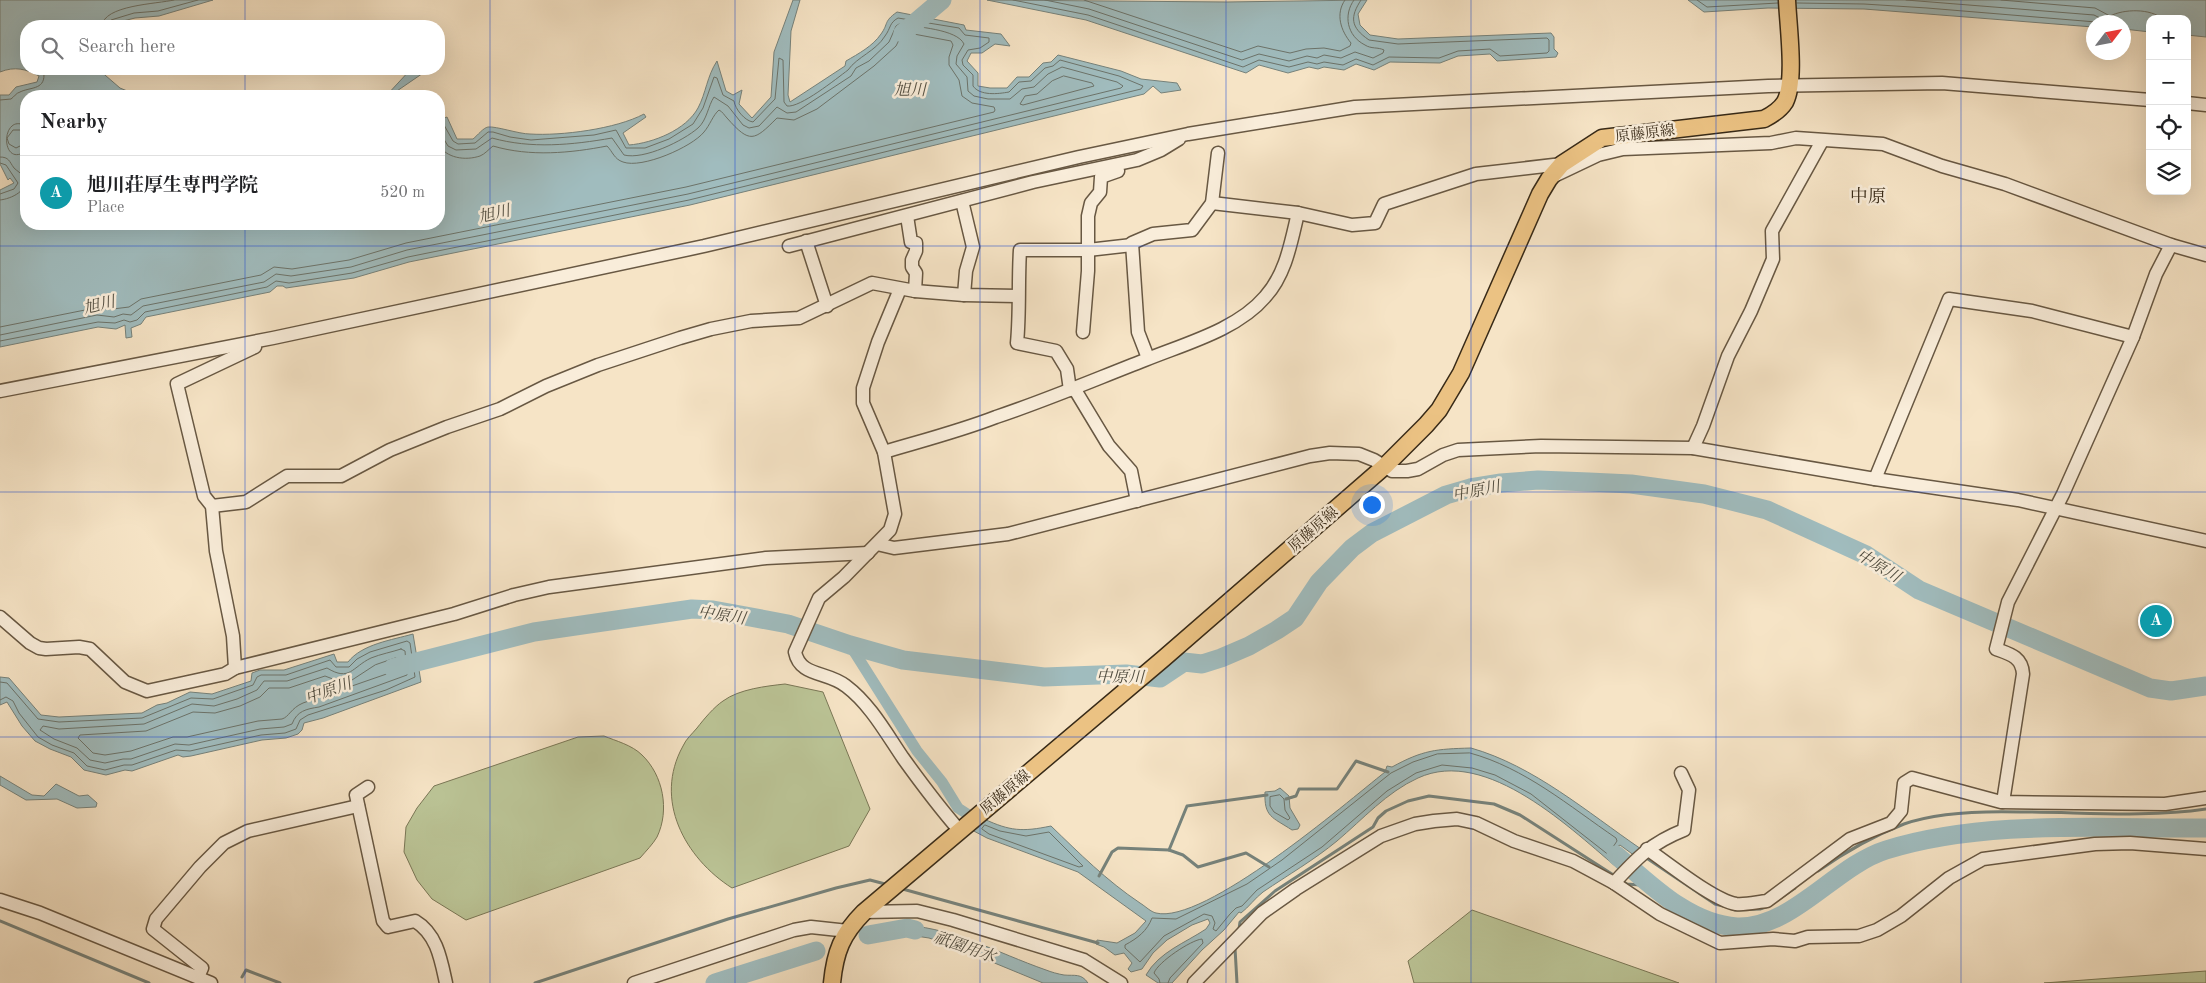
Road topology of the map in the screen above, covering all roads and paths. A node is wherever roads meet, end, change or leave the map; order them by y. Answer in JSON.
{"nodes":[{"id":1,"x":1787,"y":0,"type":"edge"},
{"id":2,"x":1790,"y":83,"type":"junction"},
{"id":3,"x":2146,"y":100,"type":"edge"},
{"id":4,"x":2191,"y":103,"type":"edge"},
{"id":5,"x":2206,"y":105,"type":"edge"},
{"id":6,"x":1188,"y":134,"type":"junction"},
{"id":7,"x":1822,"y":140,"type":"junction"},
{"id":8,"x":1218,"y":154,"type":"dead end"},
{"id":9,"x":1137,"y":160,"type":"junction"},
{"id":10,"x":1562,"y":164,"type":"junction"},
{"id":11,"x":1549,"y":179,"type":"junction"},
{"id":12,"x":962,"y":201,"type":"junction"},
{"id":13,"x":1212,"y":203,"type":"junction"},
{"id":14,"x":1298,"y":213,"type":"junction"},
{"id":15,"x":907,"y":216,"type":"junction"},
{"id":16,"x":806,"y":241,"type":"junction"},
{"id":17,"x":1132,"y":245,"type":"junction"},
{"id":18,"x":2171,"y":245,"type":"junction"},
{"id":19,"x":789,"y":246,"type":"dead end"},
{"id":20,"x":1088,"y":250,"type":"junction"},
{"id":21,"x":2206,"y":255,"type":"edge"},
{"id":22,"x":900,"y":289,"type":"junction"},
{"id":23,"x":915,"y":290,"type":"junction"},
{"id":24,"x":964,"y":295,"type":"junction"},
{"id":25,"x":1017,"y":296,"type":"junction"},
{"id":26,"x":827,"y":306,"type":"junction"},
{"id":27,"x":1083,"y":332,"type":"dead end"},
{"id":28,"x":2133,"y":337,"type":"junction"},
{"id":29,"x":274,"y":338,"type":"junction"},
{"id":30,"x":1148,"y":358,"type":"junction"},
{"id":31,"x":1072,"y":389,"type":"junction"},
{"id":32,"x":0,"y":391,"type":"edge"},
{"id":33,"x":1693,"y":448,"type":"junction"},
{"id":34,"x":884,"y":452,"type":"junction"},
{"id":35,"x":1385,"y":466,"type":"junction"},
{"id":36,"x":1875,"y":479,"type":"junction"},
{"id":37,"x":1137,"y":501,"type":"junction"},
{"id":38,"x":212,"y":506,"type":"junction"},
{"id":39,"x":2055,"y":510,"type":"junction"},
{"id":40,"x":2206,"y":541,"type":"edge"},
{"id":41,"x":872,"y":548,"type":"junction"},
{"id":42,"x":0,"y":616,"type":"edge"},
{"id":43,"x":235,"y":668,"type":"junction"},
{"id":44,"x":1681,"y":772,"type":"dead end"},
{"id":45,"x":368,"y":787,"type":"dead end"},
{"id":46,"x":2206,"y":798,"type":"edge"},
{"id":47,"x":2003,"y":802,"type":"junction"},
{"id":48,"x":358,"y":806,"type":"junction"},
{"id":49,"x":963,"y":827,"type":"junction"},
{"id":50,"x":2206,"y":848,"type":"edge"},
{"id":51,"x":1646,"y":850,"type":"junction"},
{"id":52,"x":1616,"y":881,"type":"junction"},
{"id":53,"x":0,"y":900,"type":"edge"},
{"id":54,"x":864,"y":912,"type":"junction"},
{"id":55,"x":848,"y":932,"type":"junction"},
{"id":56,"x":198,"y":977,"type":"junction"},
{"id":57,"x":211,"y":983,"type":"edge"},
{"id":58,"x":446,"y":983,"type":"edge"},
{"id":59,"x":634,"y":983,"type":"edge"},
{"id":60,"x":832,"y":983,"type":"edge"},
{"id":61,"x":1121,"y":983,"type":"edge"},
{"id":62,"x":1194,"y":983,"type":"edge"}],
"edges":[{"from":1,"to":2,"type":"main road","name":"原藤原線"},
{"from":2,"to":3,"type":"street"},
{"from":2,"to":6,"type":"street"},
{"from":2,"to":10,"type":"main road","name":"原藤原線"},
{"from":4,"to":5,"type":"street"},
{"from":6,"to":9,"type":"street"},
{"from":6,"to":29,"type":"street"},
{"from":7,"to":11,"type":"street"},
{"from":7,"to":18,"type":"street"},
{"from":7,"to":33,"type":"street"},
{"from":8,"to":13,"type":"street"},
{"from":9,"to":12,"type":"street"},
{"from":9,"to":20,"type":"street"},
{"from":10,"to":11,"type":"main road","name":"原藤原線"},
{"from":10,"to":14,"type":"street"},
{"from":11,"to":35,"type":"main road","name":"原藤原線"},
{"from":12,"to":15,"type":"street"},
{"from":12,"to":24,"type":"street"},
{"from":13,"to":14,"type":"street"},
{"from":13,"to":17,"type":"street"},
{"from":14,"to":30,"type":"street"},
{"from":15,"to":16,"type":"street"},
{"from":15,"to":23,"type":"street"},
{"from":16,"to":19,"type":"street"},
{"from":16,"to":26,"type":"street"},
{"from":17,"to":20,"type":"street"},
{"from":17,"to":30,"type":"street"},
{"from":18,"to":21,"type":"street"},
{"from":18,"to":28,"type":"street"},
{"from":20,"to":25,"type":"street"},
{"from":20,"to":27,"type":"street"},
{"from":22,"to":23,"type":"street"},
{"from":22,"to":26,"type":"street"},
{"from":22,"to":34,"type":"street"},
{"from":23,"to":24,"type":"street"},
{"from":24,"to":25,"type":"street"},
{"from":25,"to":31,"type":"street"},
{"from":26,"to":38,"type":"street"},
{"from":28,"to":36,"type":"street"},
{"from":28,"to":39,"type":"street"},
{"from":29,"to":32,"type":"street"},
{"from":29,"to":38,"type":"street"},
{"from":30,"to":31,"type":"street"},
{"from":31,"to":34,"type":"street"},
{"from":31,"to":37,"type":"street"},
{"from":33,"to":35,"type":"street"},
{"from":33,"to":36,"type":"street"},
{"from":34,"to":41,"type":"street"},
{"from":35,"to":37,"type":"street"},
{"from":35,"to":49,"type":"main road","name":"原藤原線"},
{"from":36,"to":39,"type":"street"},
{"from":37,"to":41,"type":"street"},
{"from":38,"to":43,"type":"street"},
{"from":39,"to":40,"type":"street"},
{"from":39,"to":47,"type":"street"},
{"from":41,"to":43,"type":"street"},
{"from":41,"to":49,"type":"street"},
{"from":42,"to":43,"type":"street"},
{"from":44,"to":51,"type":"street"},
{"from":45,"to":48,"type":"street"},
{"from":46,"to":47,"type":"street"},
{"from":47,"to":51,"type":"street"},
{"from":48,"to":56,"type":"street"},
{"from":48,"to":58,"type":"street"},
{"from":49,"to":54,"type":"main road","name":"原藤原線"},
{"from":50,"to":52,"type":"street"},
{"from":51,"to":52,"type":"street"},
{"from":52,"to":62,"type":"street"},
{"from":53,"to":56,"type":"street"},
{"from":54,"to":55,"type":"main road","name":"原藤原線"},
{"from":54,"to":61,"type":"street"},
{"from":55,"to":59,"type":"street"},
{"from":55,"to":60,"type":"main road","name":"原藤原線"},
{"from":56,"to":57,"type":"street"}]}
